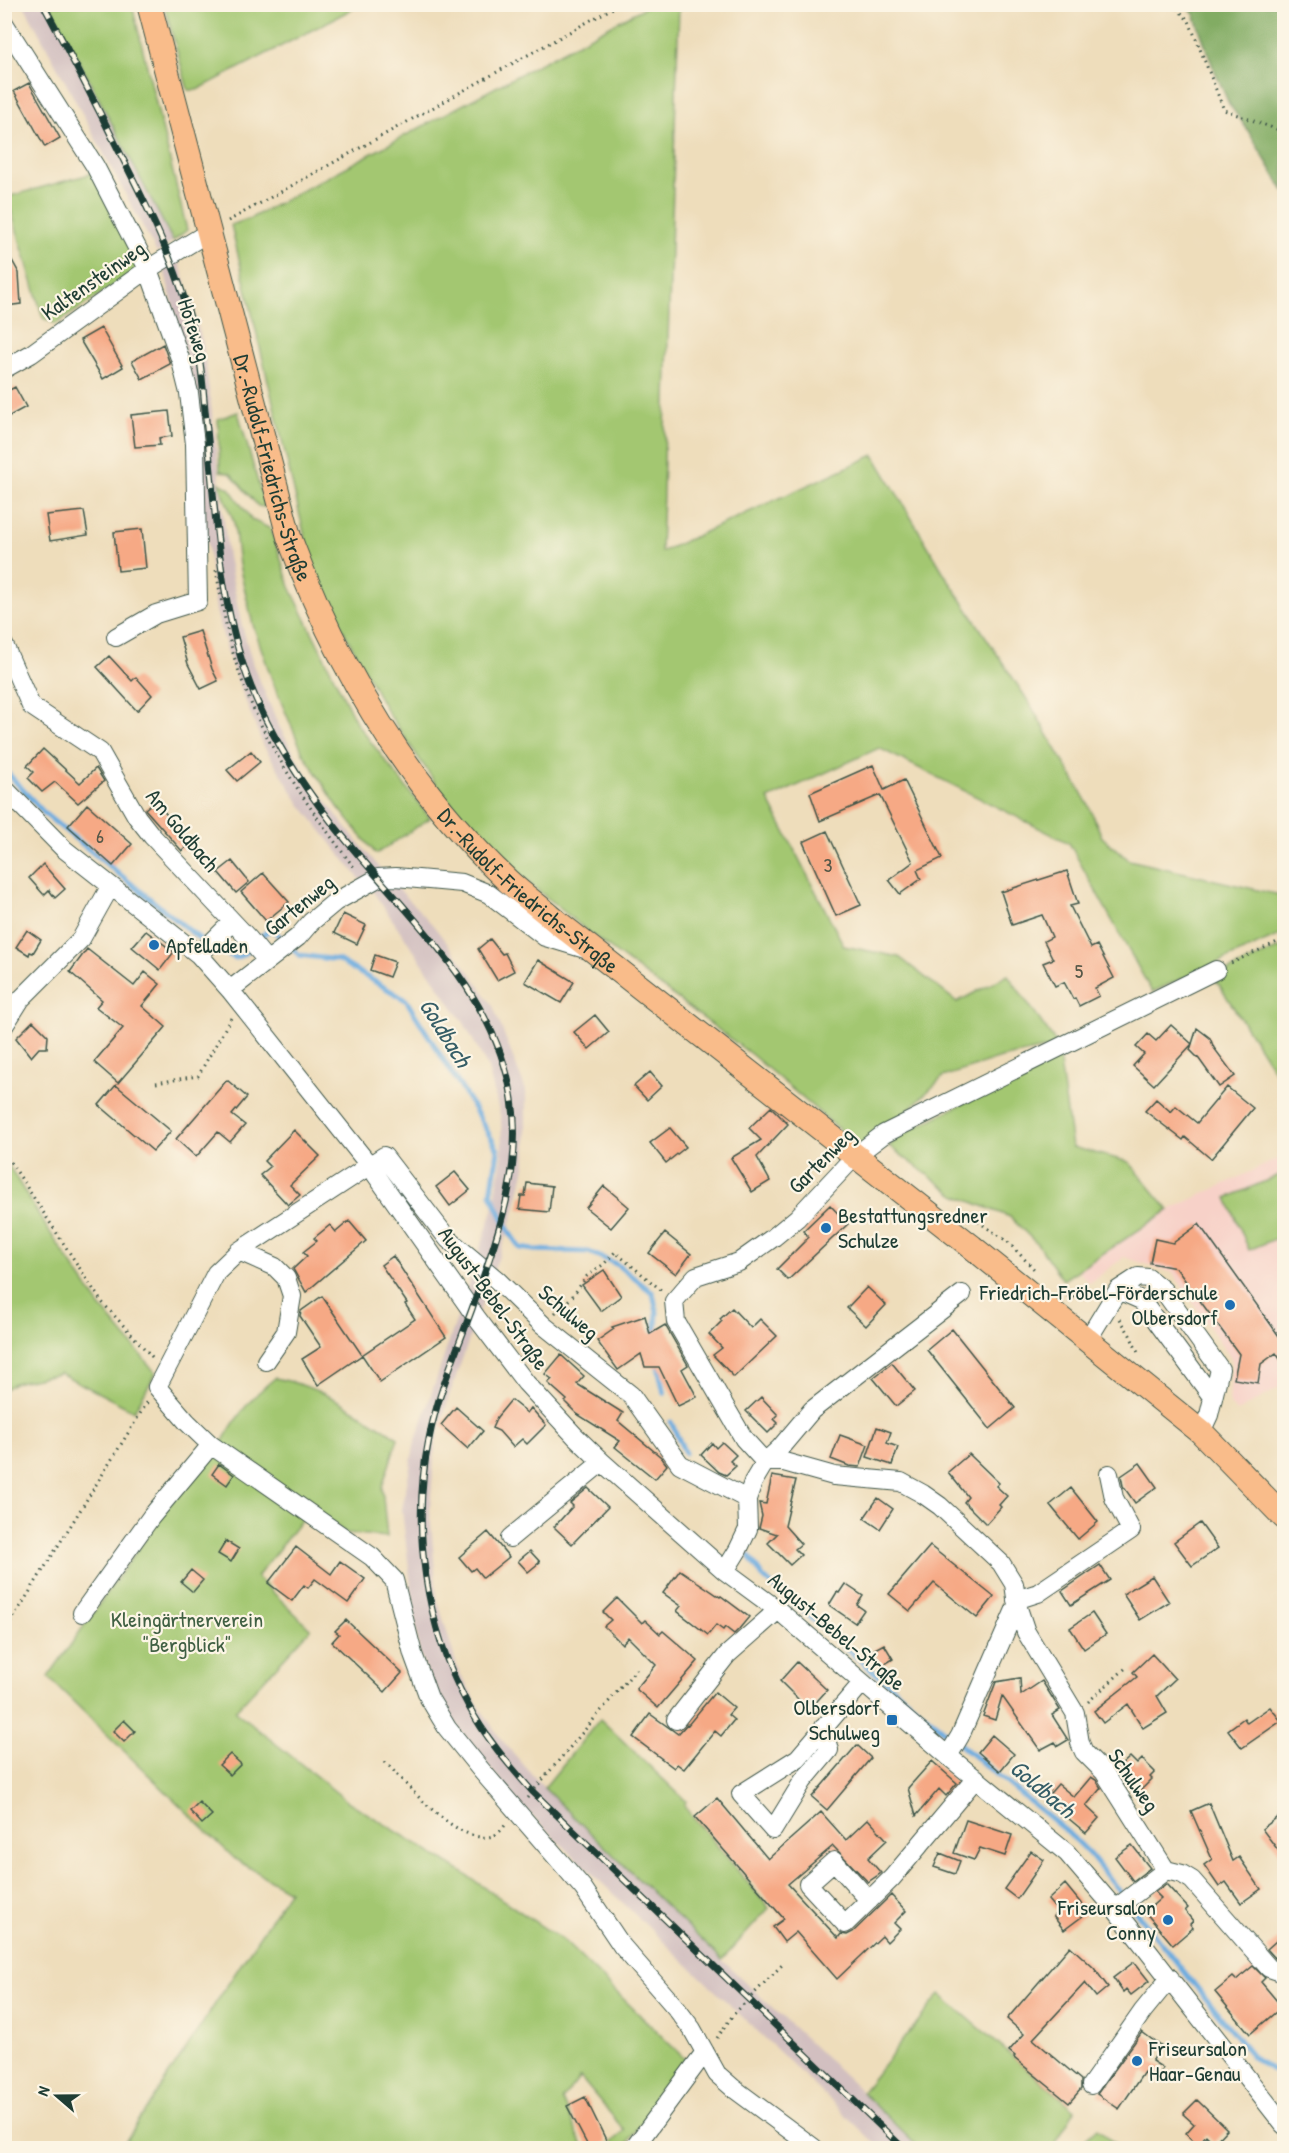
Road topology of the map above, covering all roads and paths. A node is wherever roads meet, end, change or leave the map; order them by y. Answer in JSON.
{"nodes":[{"id":1,"x":149,"y":4,"type":"edge"},
{"id":2,"x":620,"y":4,"type":"edge"},
{"id":3,"x":1173,"y":4,"type":"edge"},
{"id":4,"x":4,"y":23,"type":"edge"},
{"id":5,"x":1284,"y":132,"type":"edge"},
{"id":6,"x":209,"y":232,"type":"junction"},
{"id":7,"x":148,"y":269,"type":"junction"},
{"id":8,"x":4,"y":369,"type":"edge"},
{"id":9,"x":216,"y":567,"type":"dead end"},
{"id":10,"x":116,"y":637,"type":"dead end"},
{"id":11,"x":4,"y":645,"type":"edge"},
{"id":12,"x":4,"y":788,"type":"edge"},
{"id":13,"x":367,"y":884,"type":"junction"},
{"id":14,"x":110,"y":887,"type":"junction"},
{"id":15,"x":232,"y":922,"type":"junction"},
{"id":16,"x":1284,"y":939,"type":"edge"},
{"id":17,"x":259,"y":951,"type":"junction"},
{"id":18,"x":199,"y":955,"type":"junction"},
{"id":19,"x":602,"y":955,"type":"junction"},
{"id":20,"x":1216,"y":970,"type":"joint"},
{"id":21,"x":235,"y":996,"type":"junction"},
{"id":22,"x":4,"y":1026,"type":"edge"},
{"id":23,"x":156,"y":1083,"type":"dead end"},
{"id":24,"x":4,"y":1152,"type":"edge"},
{"id":25,"x":855,"y":1155,"type":"junction"},
{"id":26,"x":369,"y":1165,"type":"junction"},
{"id":27,"x":239,"y":1251,"type":"junction"},
{"id":28,"x":962,"y":1294,"type":"dead end"},
{"id":29,"x":674,"y":1301,"type":"junction"},
{"id":30,"x":543,"y":1325,"type":"junction"},
{"id":31,"x":1088,"y":1339,"type":"junction"},
{"id":32,"x":266,"y":1361,"type":"dead end"},
{"id":33,"x":161,"y":1379,"type":"junction"},
{"id":34,"x":1201,"y":1432,"type":"junction"},
{"id":35,"x":211,"y":1445,"type":"junction"},
{"id":36,"x":602,"y":1462,"type":"junction"},
{"id":37,"x":765,"y":1462,"type":"junction"},
{"id":38,"x":1109,"y":1474,"type":"dead end"},
{"id":39,"x":747,"y":1499,"type":"junction"},
{"id":40,"x":1284,"y":1517,"type":"edge"},
{"id":41,"x":510,"y":1538,"type":"dead end"},
{"id":42,"x":724,"y":1571,"type":"junction"},
{"id":43,"x":1016,"y":1602,"type":"junction"},
{"id":44,"x":778,"y":1610,"type":"junction"},
{"id":45,"x":82,"y":1613,"type":"dead end"},
{"id":46,"x":4,"y":1633,"type":"edge"},
{"id":47,"x":639,"y":1666,"type":"dead end"},
{"id":48,"x":1127,"y":1667,"type":"dead end"},
{"id":49,"x":862,"y":1683,"type":"junction"},
{"id":50,"x":1075,"y":1713,"type":"junction"},
{"id":51,"x":676,"y":1719,"type":"dead end"},
{"id":52,"x":823,"y":1728,"type":"junction"},
{"id":53,"x":948,"y":1756,"type":"junction"},
{"id":54,"x":385,"y":1762,"type":"dead end"},
{"id":55,"x":975,"y":1778,"type":"junction"},
{"id":56,"x":518,"y":1811,"type":"junction"},
{"id":57,"x":1166,"y":1870,"type":"junction"},
{"id":58,"x":869,"y":1900,"type":"dead end"},
{"id":59,"x":1115,"y":1909,"type":"junction"},
{"id":60,"x":783,"y":1964,"type":"dead end"},
{"id":61,"x":1284,"y":1973,"type":"edge"},
{"id":62,"x":1170,"y":1978,"type":"junction"},
{"id":63,"x":705,"y":2052,"type":"junction"},
{"id":64,"x":1091,"y":2085,"type":"dead end"},
{"id":65,"x":1284,"y":2125,"type":"edge"},
{"id":66,"x":634,"y":2148,"type":"edge"},
{"id":67,"x":814,"y":2148,"type":"edge"}],
"edges":[{"from":1,"to":6,"type":"main road","name":"Dr.-Rudolf-Friedrichs-Straße"},
{"from":2,"to":6,"type":"path"},
{"from":3,"to":5,"type":"path"},
{"from":4,"to":7,"type":"street","name":"Hofeweg"},
{"from":6,"to":7,"type":"street","name":"Kaltensteinweg"},
{"from":6,"to":19,"type":"main road","name":"Dr.-Rudolf-Friedrichs-Straße"},
{"from":7,"to":8,"type":"street","name":"Kaltensteinweg"},
{"from":7,"to":10,"type":"street","name":"Hofeweg"},
{"from":9,"to":13,"type":"path"},
{"from":11,"to":15,"type":"street","name":"Am Goldbach"},
{"from":12,"to":14,"type":"street","name":"August-Bebel-Straße"},
{"from":13,"to":17,"type":"street","name":"Gartenweg"},
{"from":13,"to":19,"type":"street","name":"Gartenweg"},
{"from":14,"to":18,"type":"street","name":"August-Bebel-Straße"},
{"from":14,"to":22,"type":"street"},
{"from":15,"to":17,"type":"street","name":"Am Goldbach"},
{"from":15,"to":18,"type":"street"},
{"from":16,"to":20,"type":"path"},
{"from":17,"to":21,"type":"street","name":"Gartenweg"},
{"from":18,"to":21,"type":"street","name":"August-Bebel-Straße"},
{"from":19,"to":25,"type":"main road","name":"Dr.-Rudolf-Friedrichs-Straße"},
{"from":20,"to":25,"type":"street","name":"Gartenweg"},
{"from":21,"to":23,"type":"path"},
{"from":21,"to":26,"type":"street","name":"August-Bebel-Straße"},
{"from":24,"to":33,"type":"path"},
{"from":25,"to":29,"type":"street","name":"Gartenweg"},
{"from":25,"to":31,"type":"main road","name":"Dr.-Rudolf-Friedrichs-Straße","bridge":true},
{"from":26,"to":27,"type":"street"},
{"from":26,"to":30,"type":"street","name":"Schulweg"},
{"from":26,"to":36,"type":"street","name":"August-Bebel-Straße"},
{"from":27,"to":32,"type":"street"},
{"from":27,"to":33,"type":"street"},
{"from":28,"to":37,"type":"street"},
{"from":29,"to":30,"type":"path"},
{"from":29,"to":37,"type":"street"},
{"from":30,"to":39,"type":"street","name":"Schulweg"},
{"from":31,"to":34,"type":"main road","name":"Dr.-Rudolf-Friedrichs-Straße"},
{"from":31,"to":34,"type":"street"},
{"from":33,"to":35,"type":"street"},
{"from":33,"to":46,"type":"path"},
{"from":34,"to":40,"type":"main road","name":"Dr.-Rudolf-Friedrichs-Straße"},
{"from":35,"to":45,"type":"street"},
{"from":35,"to":56,"type":"street"},
{"from":36,"to":41,"type":"street"},
{"from":36,"to":42,"type":"street","name":"August-Bebel-Straße"},
{"from":37,"to":39,"type":"street"},
{"from":37,"to":43,"type":"street","name":"Schulweg"},
{"from":38,"to":43,"type":"street"},
{"from":39,"to":42,"type":"street"},
{"from":42,"to":44,"type":"street","name":"August-Bebel-Straße"},
{"from":43,"to":50,"type":"street","name":"Schulweg"},
{"from":43,"to":53,"type":"street"},
{"from":44,"to":49,"type":"street","name":"August-Bebel-Straße"},
{"from":44,"to":51,"type":"street"},
{"from":47,"to":56,"type":"path"},
{"from":48,"to":50,"type":"path"},
{"from":49,"to":52,"type":"street"},
{"from":49,"to":53,"type":"street","name":"August-Bebel-Straße"},
{"from":50,"to":57,"type":"street","name":"Schulweg"},
{"from":52,"to":52,"type":"street"},
{"from":53,"to":55,"type":"street","name":"August-Bebel-Straße"},
{"from":54,"to":56,"type":"path"},
{"from":55,"to":58,"type":"street"},
{"from":55,"to":59,"type":"street","name":"August-Bebel-Straße"},
{"from":56,"to":63,"type":"street"},
{"from":57,"to":59,"type":"street"},
{"from":57,"to":61,"type":"street"},
{"from":59,"to":62,"type":"street","name":"August-Bebel-Straße"},
{"from":60,"to":63,"type":"path"},
{"from":62,"to":64,"type":"street"},
{"from":62,"to":65,"type":"street","name":"August-Bebel-Straße"},
{"from":63,"to":66,"type":"street"},
{"from":63,"to":67,"type":"street"}]}
